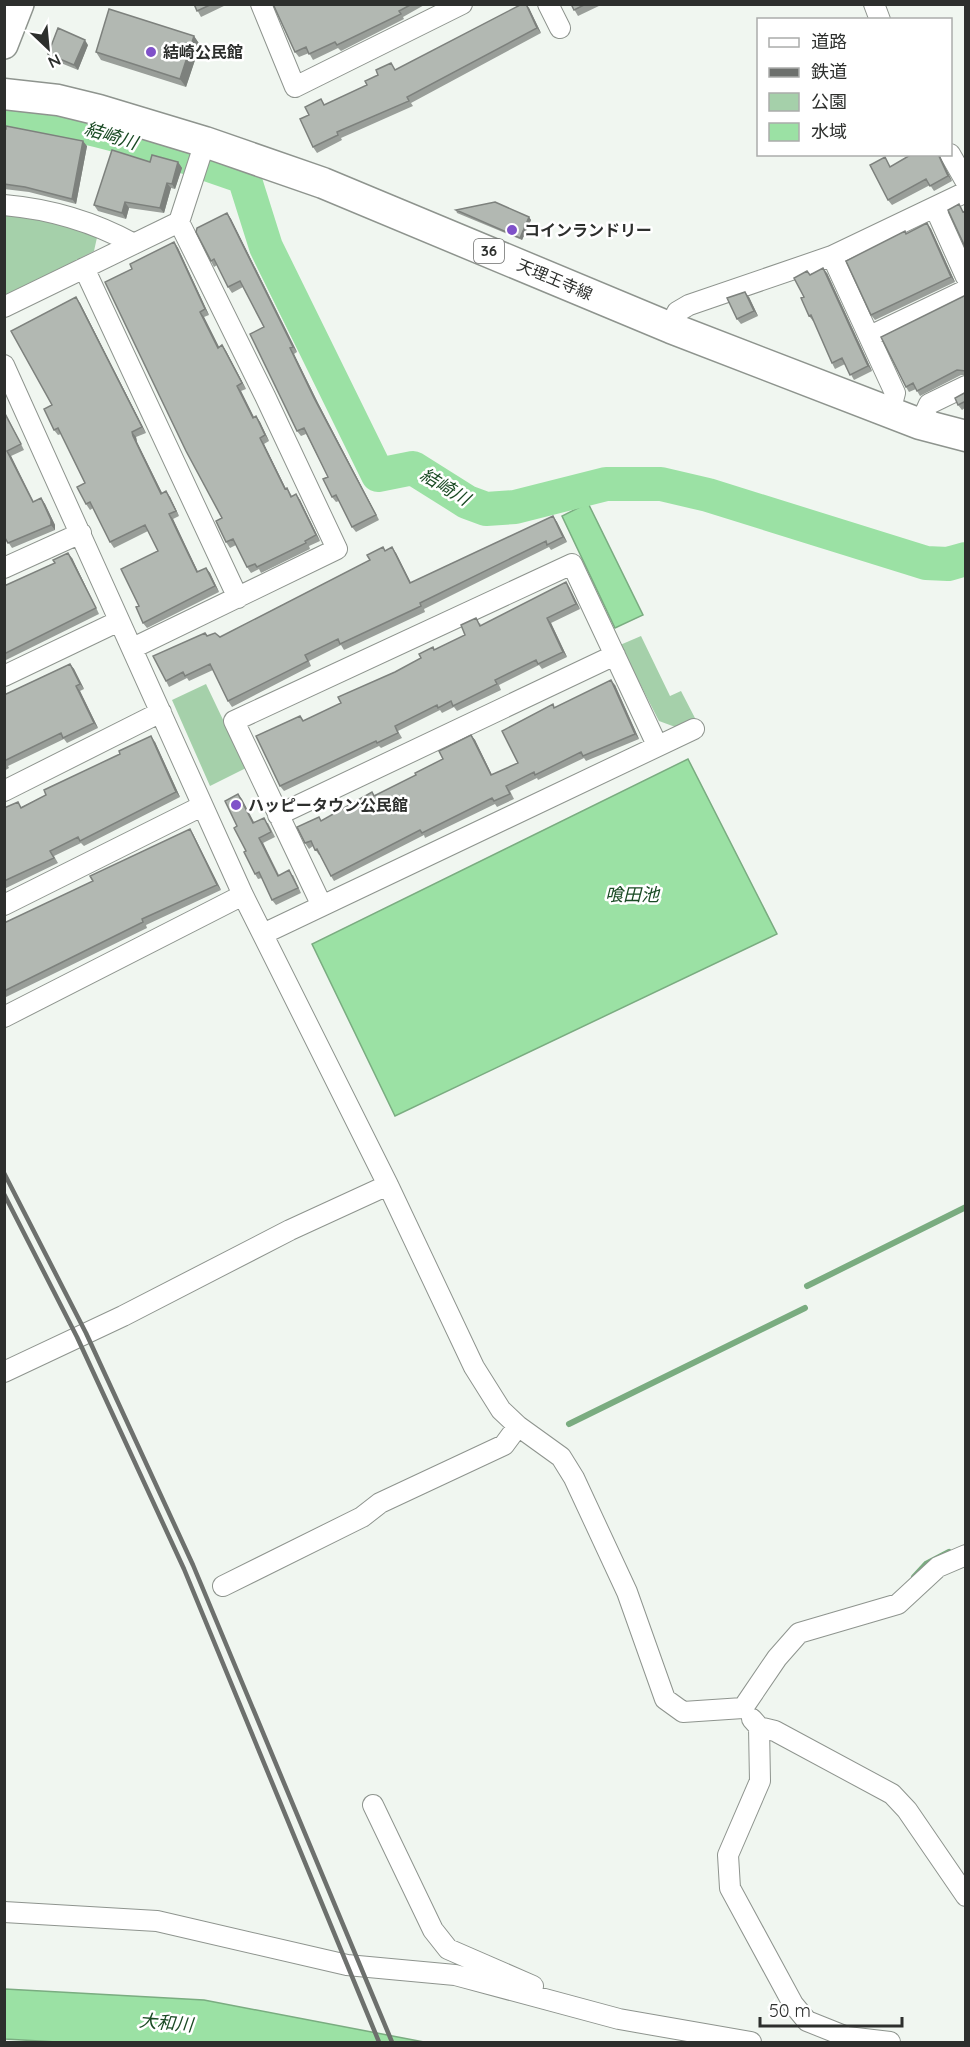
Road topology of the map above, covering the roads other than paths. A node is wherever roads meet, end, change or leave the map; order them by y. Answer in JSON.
{"nodes":[{"id":1,"x":20,"y":4,"type":"edge"},
{"id":2,"x":261,"y":4,"type":"edge"},
{"id":3,"x":462,"y":4,"type":"edge"},
{"id":4,"x":548,"y":4,"type":"edge"},
{"id":5,"x":560,"y":28,"type":"dead end"},
{"id":6,"x":4,"y":45,"type":"edge"},
{"id":7,"x":4,"y":94,"type":"edge"},
{"id":8,"x":206,"y":142,"type":"junction"},
{"id":9,"x":951,"y":156,"type":"edge"},
{"id":10,"x":966,"y":182,"type":"edge"},
{"id":11,"x":966,"y":192,"type":"edge"},
{"id":12,"x":4,"y":205,"type":"edge"},
{"id":13,"x":935,"y":208,"type":"junction"},
{"id":14,"x":179,"y":222,"type":"junction"},
{"id":15,"x":134,"y":244,"type":"junction"},
{"id":16,"x":832,"y":256,"type":"junction"},
{"id":17,"x":84,"y":268,"type":"junction"},
{"id":18,"x":966,"y":277,"type":"edge"},
{"id":19,"x":966,"y":290,"type":"edge"},
{"id":20,"x":4,"y":307,"type":"edge"},
{"id":21,"x":671,"y":328,"type":"junction"},
{"id":22,"x":870,"y":336,"type":"junction"},
{"id":23,"x":4,"y":365,"type":"edge"},
{"id":24,"x":966,"y":386,"type":"edge"},
{"id":25,"x":890,"y":412,"type":"junction"},
{"id":26,"x":920,"y":424,"type":"junction"},
{"id":27,"x":966,"y":436,"type":"edge"},
{"id":28,"x":81,"y":533,"type":"junction"},
{"id":29,"x":4,"y":568,"type":"edge"},
{"id":30,"x":238,"y":598,"type":"junction"},
{"id":31,"x":119,"y":621,"type":"junction"},
{"id":32,"x":133,"y":648,"type":"junction"},
{"id":33,"x":615,"y":655,"type":"junction"},
{"id":34,"x":4,"y":676,"type":"edge"},
{"id":35,"x":161,"y":712,"type":"junction"},
{"id":36,"x":694,"y":729,"type":"dead end"},
{"id":37,"x":657,"y":745,"type":"junction"},
{"id":38,"x":4,"y":791,"type":"edge"},
{"id":39,"x":202,"y":806,"type":"junction"},
{"id":40,"x":278,"y":814,"type":"junction"},
{"id":41,"x":243,"y":895,"type":"junction"},
{"id":42,"x":4,"y":904,"type":"edge"},
{"id":43,"x":322,"y":906,"type":"junction"},
{"id":44,"x":263,"y":934,"type":"junction"},
{"id":45,"x":4,"y":1017,"type":"edge"},
{"id":46,"x":388,"y":1185,"type":"junction"},
{"id":47,"x":4,"y":1372,"type":"edge"},
{"id":48,"x":518,"y":1426,"type":"junction"},
{"id":49,"x":966,"y":1555,"type":"edge"},
{"id":50,"x":223,"y":1586,"type":"dead end"},
{"id":51,"x":743,"y":1707,"type":"junction"},
{"id":52,"x":759,"y":1727,"type":"junction"},
{"id":53,"x":373,"y":1805,"type":"dead end"},
{"id":54,"x":966,"y":1896,"type":"edge"},
{"id":55,"x":4,"y":1912,"type":"edge"},
{"id":56,"x":548,"y":2000,"type":"junction"},
{"id":57,"x":751,"y":2043,"type":"edge"},
{"id":58,"x":890,"y":2043,"type":"edge"}],
"edges":[{"from":1,"to":6,"type":"street"},
{"from":2,"to":3,"type":"street"},
{"from":4,"to":5,"type":"street"},
{"from":7,"to":8,"type":"main road","name":"天理王寺線","number":"36"},
{"from":8,"to":14,"type":"street"},
{"from":8,"to":21,"type":"main road","name":"天理王寺線","number":"36"},
{"from":9,"to":10,"type":"street"},
{"from":11,"to":13,"type":"street"},
{"from":12,"to":15,"type":"street"},
{"from":13,"to":16,"type":"street"},
{"from":13,"to":18,"type":"street"},
{"from":14,"to":15,"type":"street"},
{"from":14,"to":30,"type":"street"},
{"from":15,"to":17,"type":"street"},
{"from":16,"to":21,"type":"street"},
{"from":16,"to":22,"type":"street"},
{"from":17,"to":20,"type":"street"},
{"from":17,"to":30,"type":"street"},
{"from":19,"to":22,"type":"street"},
{"from":21,"to":25,"type":"main road","name":"天理王寺線","number":"36"},
{"from":22,"to":25,"type":"street"},
{"from":23,"to":28,"type":"street"},
{"from":24,"to":26,"type":"street"},
{"from":25,"to":26,"type":"main road","name":"天理王寺線","number":"36"},
{"from":26,"to":27,"type":"main road","name":"天理王寺線","number":"36"},
{"from":28,"to":29,"type":"street"},
{"from":28,"to":31,"type":"street"},
{"from":30,"to":32,"type":"street"},
{"from":31,"to":32,"type":"street"},
{"from":31,"to":34,"type":"street"},
{"from":32,"to":35,"type":"street"},
{"from":33,"to":37,"type":"street"},
{"from":33,"to":40,"type":"street"},
{"from":33,"to":40,"type":"street"},
{"from":35,"to":38,"type":"street"},
{"from":35,"to":39,"type":"street"},
{"from":36,"to":37,"type":"street"},
{"from":37,"to":43,"type":"street"},
{"from":39,"to":41,"type":"street"},
{"from":39,"to":42,"type":"street"},
{"from":40,"to":43,"type":"street"},
{"from":41,"to":44,"type":"street"},
{"from":41,"to":45,"type":"street"},
{"from":43,"to":44,"type":"street"},
{"from":44,"to":46,"type":"street"},
{"from":46,"to":47,"type":"street"},
{"from":46,"to":48,"type":"street"},
{"from":48,"to":50,"type":"street"},
{"from":48,"to":51,"type":"street"},
{"from":49,"to":51,"type":"street"},
{"from":51,"to":52,"type":"street"},
{"from":52,"to":54,"type":"street"},
{"from":52,"to":58,"type":"street"},
{"from":53,"to":56,"type":"street"},
{"from":55,"to":56,"type":"street"},
{"from":56,"to":57,"type":"street"}]}
